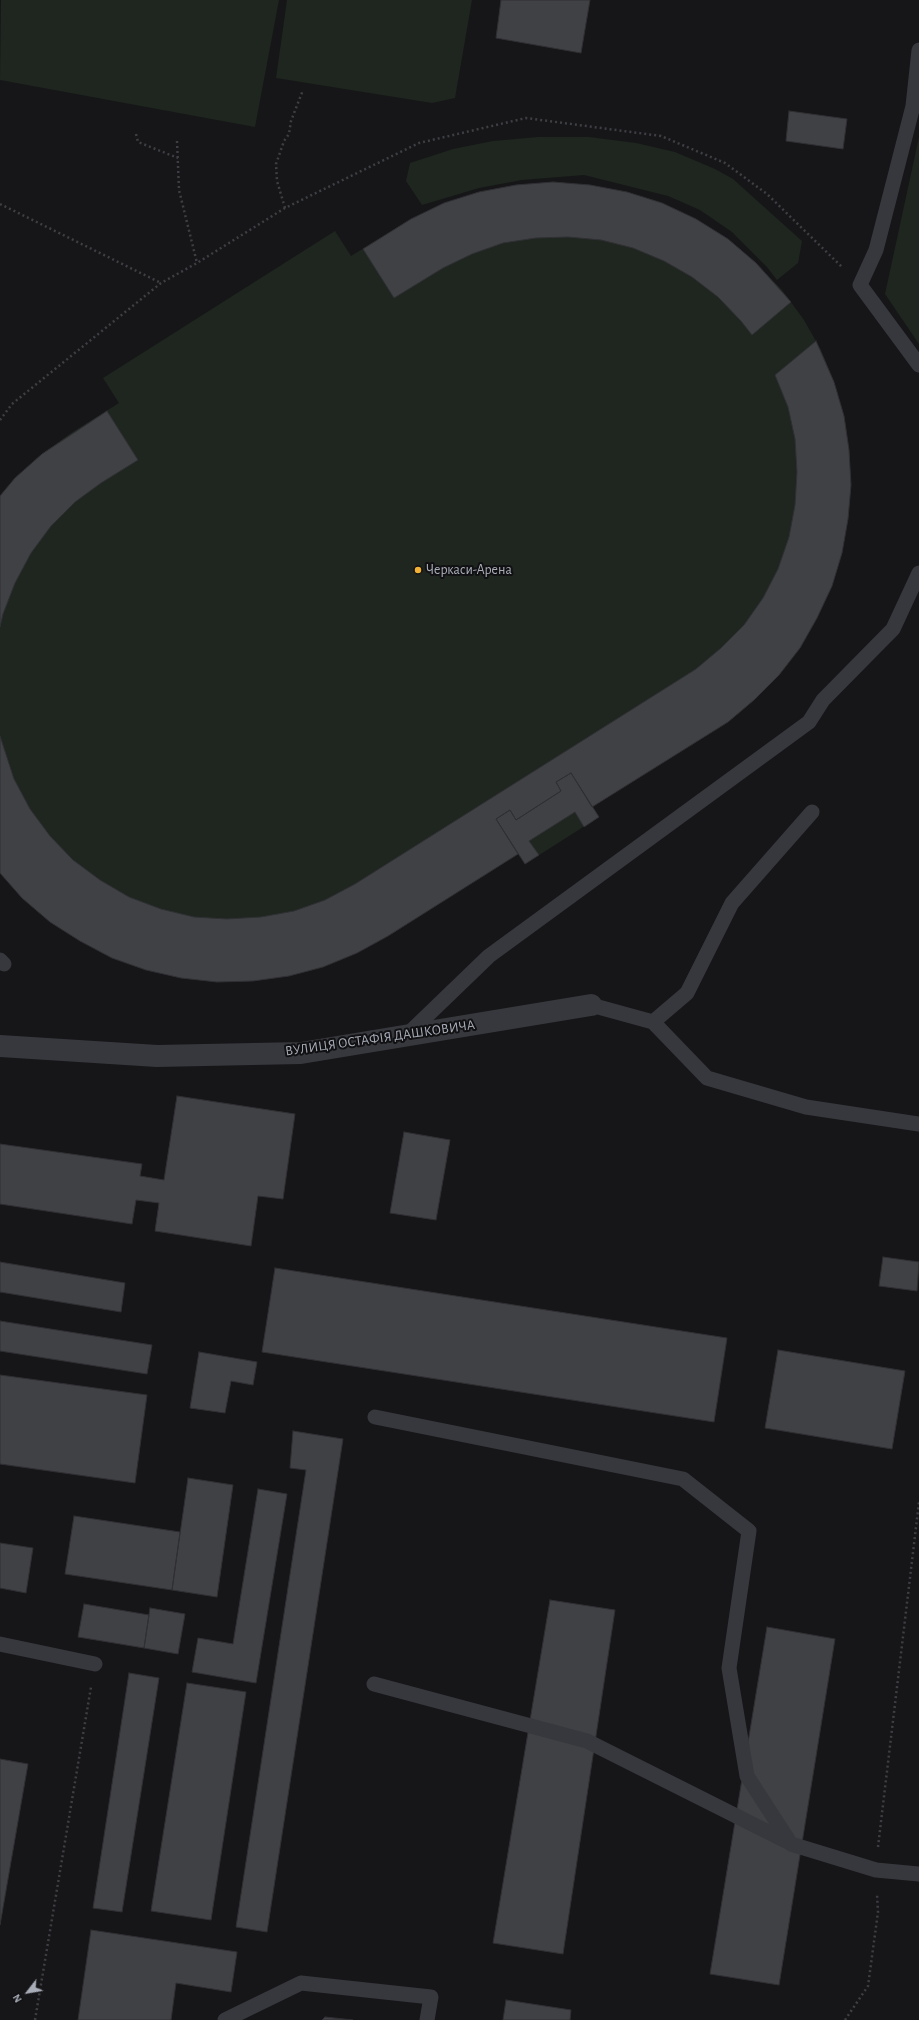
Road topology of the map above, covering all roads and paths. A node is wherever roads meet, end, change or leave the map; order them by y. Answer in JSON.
{"nodes":[{"id":1,"x":919,"y":50,"type":"edge"},
{"id":2,"x":303,"y":90,"type":"dead end"},
{"id":3,"x":136,"y":134,"type":"dead end"},
{"id":4,"x":177,"y":141,"type":"dead end"},
{"id":5,"x":178,"y":158,"type":"junction"},
{"id":6,"x":0,"y":204,"type":"edge"},
{"id":7,"x":285,"y":208,"type":"junction"},
{"id":8,"x":197,"y":263,"type":"junction"},
{"id":9,"x":161,"y":283,"type":"junction"},
{"id":10,"x":860,"y":285,"type":"junction"},
{"id":11,"x":919,"y":365,"type":"edge"},
{"id":12,"x":0,"y":420,"type":"edge"},
{"id":13,"x":919,"y":576,"type":"edge"},
{"id":14,"x":812,"y":812,"type":"dead end"},
{"id":15,"x":591,"y":1006,"type":"joint"},
{"id":16,"x":653,"y":1022,"type":"junction"},
{"id":17,"x":406,"y":1036,"type":"junction"},
{"id":18,"x":0,"y":1046,"type":"edge"},
{"id":19,"x":919,"y":1124,"type":"edge"},
{"id":20,"x":375,"y":1417,"type":"dead end"},
{"id":21,"x":919,"y":1502,"type":"edge"},
{"id":22,"x":0,"y":1644,"type":"edge"},
{"id":23,"x":95,"y":1664,"type":"joint"},
{"id":24,"x":374,"y":1684,"type":"dead end"},
{"id":25,"x":791,"y":1844,"type":"junction"},
{"id":26,"x":876,"y":1870,"type":"junction"},
{"id":27,"x":919,"y":1874,"type":"edge"},
{"id":28,"x":35,"y":2020,"type":"edge"},
{"id":29,"x":225,"y":2020,"type":"edge"},
{"id":30,"x":427,"y":2020,"type":"edge"},
{"id":31,"x":845,"y":2020,"type":"edge"}],
"edges":[{"from":1,"to":10,"type":"lane"},
{"from":2,"to":7,"type":"path"},
{"from":3,"to":5,"type":"path"},
{"from":4,"to":5,"type":"path"},
{"from":5,"to":8,"type":"path"},
{"from":6,"to":9,"type":"path"},
{"from":7,"to":8,"type":"path"},
{"from":7,"to":10,"type":"path"},
{"from":8,"to":9,"type":"path"},
{"from":9,"to":12,"type":"path"},
{"from":10,"to":11,"type":"lane"},
{"from":13,"to":17,"type":"lane"},
{"from":14,"to":16,"type":"lane"},
{"from":15,"to":16,"type":"lane"},
{"from":15,"to":17,"type":"street","name":"ВУЛИЦЯ ОСТАФІЯ ДАШКОВИЧА"},
{"from":16,"to":19,"type":"lane"},
{"from":17,"to":18,"type":"street","name":"ВУЛИЦЯ ОСТАФІЯ ДАШКОВИЧА"},
{"from":20,"to":25,"type":"lane"},
{"from":21,"to":26,"type":"path"},
{"from":22,"to":23,"type":"lane"},
{"from":23,"to":28,"type":"path"},
{"from":24,"to":25,"type":"lane"},
{"from":25,"to":26,"type":"lane"},
{"from":26,"to":27,"type":"lane"},
{"from":26,"to":31,"type":"path"},
{"from":29,"to":30,"type":"lane"}]}
